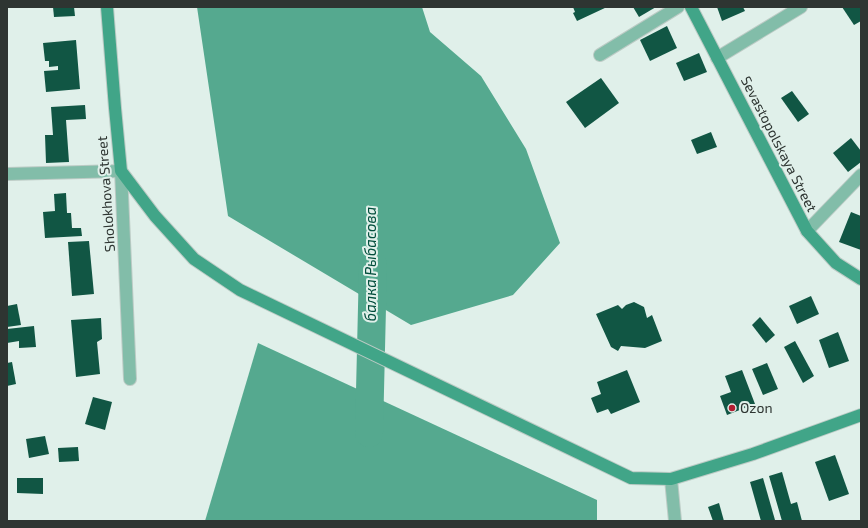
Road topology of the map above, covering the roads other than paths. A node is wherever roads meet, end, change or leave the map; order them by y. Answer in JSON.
{"nodes":[{"id":1,"x":107,"y":7,"type":"edge"},
{"id":2,"x":678,"y":7,"type":"edge"},
{"id":3,"x":691,"y":7,"type":"edge"},
{"id":4,"x":801,"y":7,"type":"edge"},
{"id":5,"x":600,"y":55,"type":"dead end"},
{"id":6,"x":717,"y":58,"type":"junction"},
{"id":7,"x":121,"y":171,"type":"junction"},
{"id":8,"x":7,"y":174,"type":"edge"},
{"id":9,"x":861,"y":175,"type":"edge"},
{"id":10,"x":807,"y":231,"type":"junction"},
{"id":11,"x":861,"y":279,"type":"edge"},
{"id":12,"x":130,"y":379,"type":"dead end"},
{"id":13,"x":861,"y":415,"type":"edge"},
{"id":14,"x":671,"y":478,"type":"junction"},
{"id":15,"x":674,"y":521,"type":"edge"}],
"edges":[{"from":1,"to":7,"type":"main road","name":"Sholokhova Street"},
{"from":2,"to":5,"type":"street"},
{"from":3,"to":6,"type":"main road","name":"Sevastopolskaya Street"},
{"from":4,"to":6,"type":"street"},
{"from":6,"to":10,"type":"main road","name":"Sevastopolskaya Street"},
{"from":7,"to":8,"type":"street"},
{"from":7,"to":12,"type":"street","name":"Sholokhova Street"},
{"from":7,"to":14,"type":"main road"},
{"from":9,"to":10,"type":"street"},
{"from":10,"to":11,"type":"main road","name":"Sevastopolskaya Street"},
{"from":13,"to":14,"type":"main road"},
{"from":14,"to":15,"type":"street"}]}
